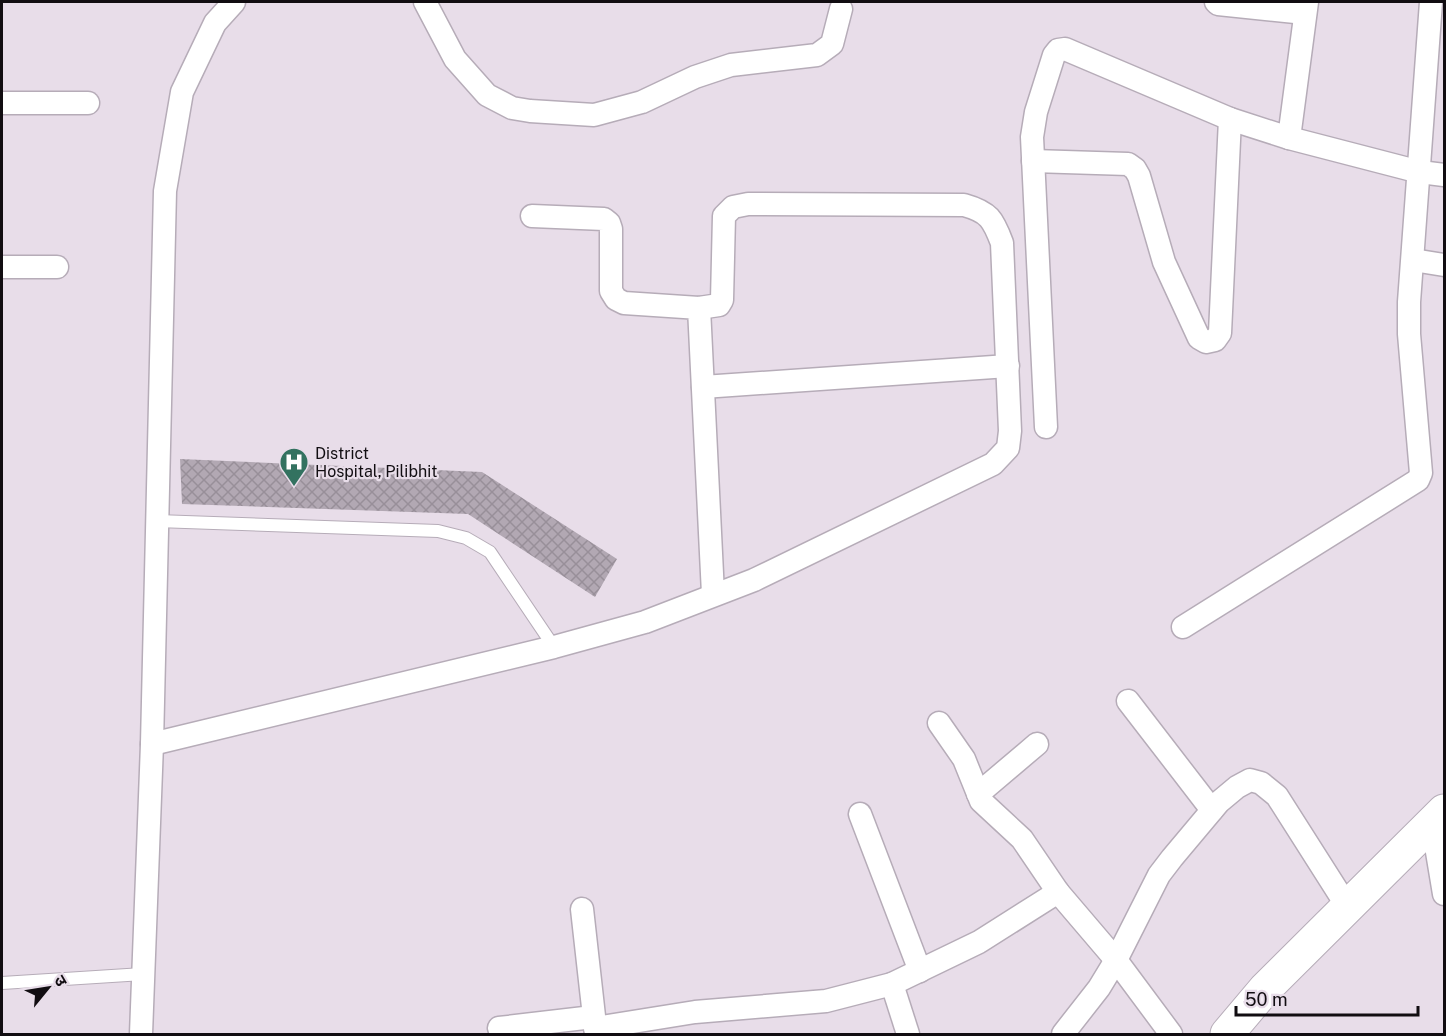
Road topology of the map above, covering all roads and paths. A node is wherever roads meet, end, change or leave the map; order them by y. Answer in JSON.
{"nodes":[{"id":1,"x":234,"y":2,"type":"edge"},
{"id":2,"x":425,"y":2,"type":"edge"},
{"id":3,"x":1216,"y":2,"type":"edge"},
{"id":4,"x":1431,"y":2,"type":"edge"},
{"id":5,"x":1306,"y":7,"type":"edge"},
{"id":6,"x":841,"y":9,"type":"dead end"},
{"id":7,"x":2,"y":103,"type":"edge"},
{"id":8,"x":88,"y":103,"type":"dead end"},
{"id":9,"x":1230,"y":119,"type":"junction"},
{"id":10,"x":1289,"y":138,"type":"junction"},
{"id":11,"x":1033,"y":161,"type":"junction"},
{"id":12,"x":1420,"y":172,"type":"junction"},
{"id":13,"x":1444,"y":175,"type":"edge"},
{"id":14,"x":532,"y":216,"type":"dead end"},
{"id":15,"x":1413,"y":260,"type":"junction"},
{"id":16,"x":1444,"y":265,"type":"edge"},
{"id":17,"x":2,"y":267,"type":"edge"},
{"id":18,"x":57,"y":267,"type":"dead end"},
{"id":19,"x":699,"y":308,"type":"junction"},
{"id":20,"x":1008,"y":366,"type":"junction"},
{"id":21,"x":703,"y":387,"type":"junction"},
{"id":22,"x":1046,"y":427,"type":"dead end"},
{"id":23,"x":157,"y":521,"type":"junction"},
{"id":24,"x":713,"y":594,"type":"junction"},
{"id":25,"x":1183,"y":627,"type":"dead end"},
{"id":26,"x":554,"y":647,"type":"junction"},
{"id":27,"x":1128,"y":701,"type":"dead end"},
{"id":28,"x":939,"y":723,"type":"dead end"},
{"id":29,"x":152,"y":744,"type":"junction"},
{"id":30,"x":1037,"y":744,"type":"dead end"},
{"id":31,"x":978,"y":794,"type":"junction"},
{"id":32,"x":1212,"y":810,"type":"junction"},
{"id":33,"x":860,"y":814,"type":"dead end"},
{"id":34,"x":1438,"y":817,"type":"edge"},
{"id":35,"x":1058,"y":892,"type":"junction"},
{"id":36,"x":1444,"y":894,"type":"edge"},
{"id":37,"x":1347,"y":906,"type":"junction"},
{"id":38,"x":582,"y":909,"type":"dead end"},
{"id":39,"x":1116,"y":960,"type":"junction"},
{"id":40,"x":920,"y":971,"type":"junction"},
{"id":41,"x":143,"y":974,"type":"junction"},
{"id":42,"x":2,"y":983,"type":"edge"},
{"id":43,"x":892,"y":984,"type":"junction"},
{"id":44,"x":594,"y":1026,"type":"edge"},
{"id":45,"x":499,"y":1028,"type":"dead end"},
{"id":46,"x":141,"y":1035,"type":"edge"},
{"id":47,"x":908,"y":1035,"type":"edge"},
{"id":48,"x":1063,"y":1035,"type":"edge"},
{"id":49,"x":1171,"y":1035,"type":"edge"},
{"id":50,"x":1227,"y":1035,"type":"edge"}],
"edges":[{"from":1,"to":23,"type":"street"},
{"from":2,"to":6,"type":"street"},
{"from":3,"to":5,"type":"street"},
{"from":4,"to":12,"type":"street"},
{"from":5,"to":10,"type":"street"},
{"from":7,"to":8,"type":"street"},
{"from":9,"to":10,"type":"street"},
{"from":9,"to":11,"type":"street"},
{"from":9,"to":11,"type":"street"},
{"from":10,"to":12,"type":"street"},
{"from":11,"to":22,"type":"street"},
{"from":12,"to":13,"type":"street"},
{"from":12,"to":15,"type":"street"},
{"from":14,"to":19,"type":"street"},
{"from":15,"to":16,"type":"street"},
{"from":15,"to":25,"type":"street"},
{"from":17,"to":18,"type":"street"},
{"from":19,"to":20,"type":"street"},
{"from":19,"to":21,"type":"street"},
{"from":20,"to":21,"type":"street"},
{"from":20,"to":24,"type":"street"},
{"from":21,"to":24,"type":"street"},
{"from":23,"to":26,"type":"lane"},
{"from":23,"to":29,"type":"street"},
{"from":24,"to":26,"type":"street"},
{"from":26,"to":29,"type":"street"},
{"from":27,"to":32,"type":"street"},
{"from":28,"to":31,"type":"street"},
{"from":29,"to":41,"type":"street"},
{"from":30,"to":31,"type":"street"},
{"from":31,"to":35,"type":"street"},
{"from":32,"to":37,"type":"street"},
{"from":32,"to":39,"type":"street"},
{"from":33,"to":40,"type":"street"},
{"from":34,"to":36,"type":"street"},
{"from":34,"to":37,"type":"highway"},
{"from":35,"to":39,"type":"street"},
{"from":35,"to":40,"type":"street"},
{"from":37,"to":50,"type":"highway"},
{"from":38,"to":44,"type":"street"},
{"from":39,"to":48,"type":"street"},
{"from":39,"to":49,"type":"street"},
{"from":40,"to":43,"type":"street"},
{"from":41,"to":42,"type":"lane"},
{"from":41,"to":46,"type":"street"},
{"from":43,"to":44,"type":"street"},
{"from":43,"to":47,"type":"street"},
{"from":44,"to":45,"type":"street"}]}
